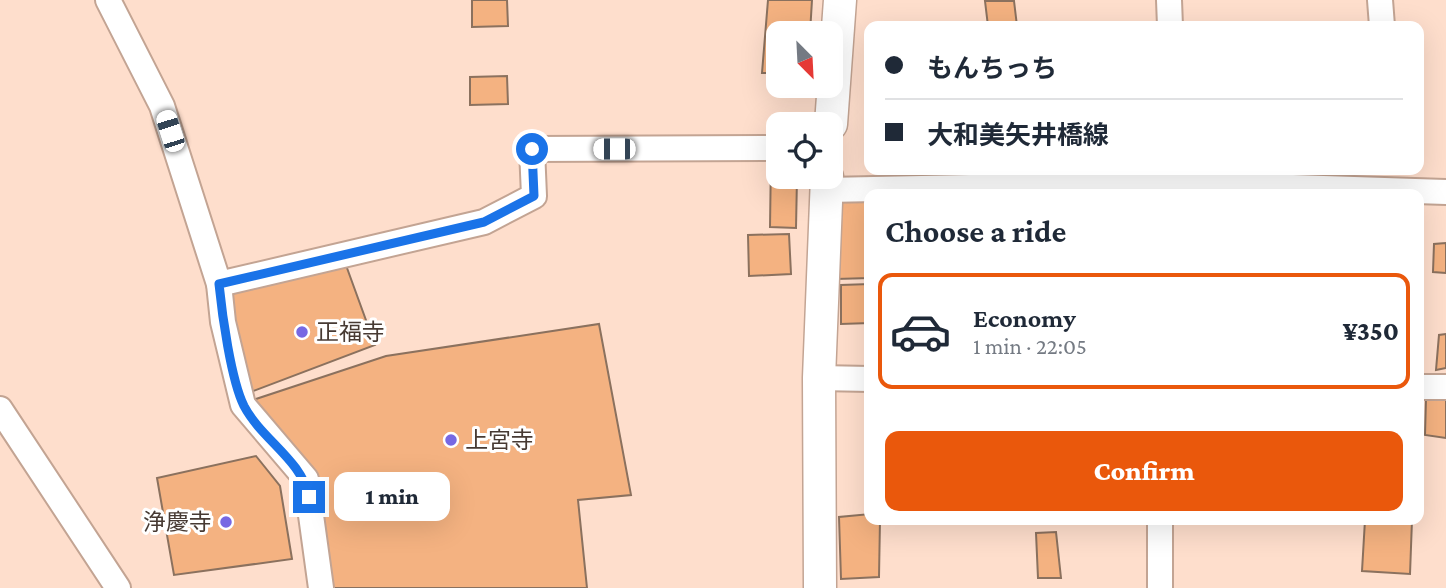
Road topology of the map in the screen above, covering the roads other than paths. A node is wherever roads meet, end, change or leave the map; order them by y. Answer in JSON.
{"nodes":[{"id":1,"x":108,"y":0,"type":"edge"},
{"id":2,"x":839,"y":0,"type":"edge"},
{"id":3,"x":1169,"y":0,"type":"edge"},
{"id":4,"x":1380,"y":0,"type":"edge"},
{"id":5,"x":1170,"y":21,"type":"edge"},
{"id":6,"x":1382,"y":21,"type":"edge"},
{"id":7,"x":832,"y":112,"type":"edge"},
{"id":8,"x":766,"y":148,"type":"edge"},
{"id":9,"x":1386,"y":180,"type":"edge"},
{"id":10,"x":1173,"y":182,"type":"edge"},
{"id":11,"x":843,"y":183,"type":"edge"},
{"id":12,"x":827,"y":189,"type":"edge"},
{"id":13,"x":1446,"y":192,"type":"edge"},
{"id":14,"x":219,"y":284,"type":"junction"},
{"id":15,"x":819,"y":378,"type":"junction"},
{"id":16,"x":864,"y":379,"type":"edge"},
{"id":17,"x":1424,"y":387,"type":"edge"},
{"id":18,"x":1446,"y":387,"type":"edge"},
{"id":19,"x":0,"y":409,"type":"edge"},
{"id":20,"x":1160,"y":525,"type":"edge"},
{"id":21,"x":118,"y":588,"type":"edge"},
{"id":22,"x":321,"y":588,"type":"edge"},
{"id":23,"x":820,"y":588,"type":"edge"},
{"id":24,"x":1160,"y":588,"type":"edge"}],
"edges":[{"from":1,"to":14,"type":"street"},
{"from":2,"to":7,"type":"street"},
{"from":3,"to":5,"type":"street"},
{"from":4,"to":6,"type":"street"},
{"from":8,"to":14,"type":"street"},
{"from":9,"to":10,"type":"street"},
{"from":9,"to":13,"type":"street"},
{"from":10,"to":11,"type":"street"},
{"from":12,"to":15,"type":"street"},
{"from":14,"to":22,"type":"street"},
{"from":15,"to":16,"type":"street"},
{"from":15,"to":23,"type":"street"},
{"from":17,"to":18,"type":"street"},
{"from":19,"to":21,"type":"street"},
{"from":20,"to":24,"type":"street"}]}
